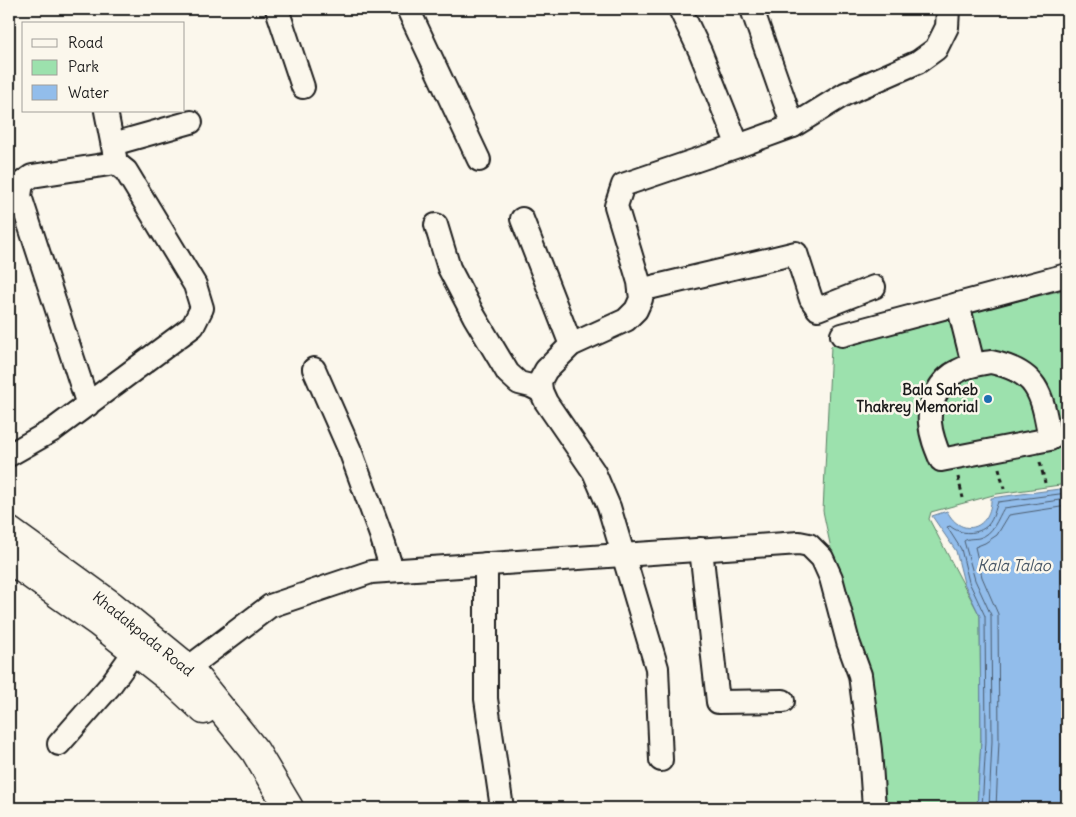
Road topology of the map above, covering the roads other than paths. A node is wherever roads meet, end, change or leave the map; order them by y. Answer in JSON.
{"nodes":[{"id":1,"x":277,"y":9,"type":"edge"},
{"id":2,"x":408,"y":9,"type":"edge"},
{"id":3,"x":680,"y":9,"type":"edge"},
{"id":4,"x":752,"y":9,"type":"edge"},
{"id":5,"x":948,"y":9,"type":"edge"},
{"id":6,"x":302,"y":87,"type":"dead end"},
{"id":7,"x":106,"y":112,"type":"edge"},
{"id":8,"x":190,"y":122,"type":"dead end"},
{"id":9,"x":793,"y":126,"type":"junction"},
{"id":10,"x":738,"y":146,"type":"junction"},
{"id":11,"x":114,"y":153,"type":"junction"},
{"id":12,"x":479,"y":160,"type":"dead end"},
{"id":13,"x":522,"y":219,"type":"dead end"},
{"id":14,"x":436,"y":225,"type":"dead end"},
{"id":15,"x":1067,"y":275,"type":"edge"},
{"id":16,"x":874,"y":287,"type":"dead end"},
{"id":17,"x":640,"y":290,"type":"junction"},
{"id":18,"x":958,"y":304,"type":"junction"},
{"id":19,"x":842,"y":335,"type":"dead end"},
{"id":20,"x":571,"y":345,"type":"junction"},
{"id":21,"x":974,"y":364,"type":"junction"},
{"id":22,"x":314,"y":369,"type":"dead end"},
{"id":23,"x":541,"y":391,"type":"junction"},
{"id":24,"x":88,"y":405,"type":"junction"},
{"id":25,"x":9,"y":455,"type":"edge"},
{"id":26,"x":10,"y":543,"type":"edge"},
{"id":27,"x":701,"y":549,"type":"junction"},
{"id":28,"x":623,"y":555,"type":"junction"},
{"id":29,"x":486,"y":564,"type":"junction"},
{"id":30,"x":392,"y":570,"type":"junction"},
{"id":31,"x":74,"y":592,"type":"junction"},
{"id":32,"x":136,"y":651,"type":"junction"},
{"id":33,"x":181,"y":675,"type":"junction"},
{"id":34,"x":783,"y":701,"type":"dead end"},
{"id":35,"x":59,"y":744,"type":"dead end"},
{"id":36,"x":661,"y":760,"type":"dead end"},
{"id":37,"x":274,"y":808,"type":"edge"},
{"id":38,"x":289,"y":808,"type":"edge"},
{"id":39,"x":502,"y":808,"type":"edge"},
{"id":40,"x":874,"y":808,"type":"edge"}],
"edges":[{"from":1,"to":6,"type":"street"},
{"from":2,"to":12,"type":"street"},
{"from":3,"to":10,"type":"street"},
{"from":4,"to":9,"type":"street"},
{"from":5,"to":9,"type":"street"},
{"from":7,"to":11,"type":"street"},
{"from":8,"to":11,"type":"street"},
{"from":9,"to":10,"type":"street"},
{"from":10,"to":17,"type":"street"},
{"from":11,"to":24,"type":"street"},
{"from":11,"to":24,"type":"street"},
{"from":13,"to":20,"type":"street"},
{"from":14,"to":23,"type":"street"},
{"from":15,"to":18,"type":"street"},
{"from":16,"to":17,"type":"street"},
{"from":17,"to":20,"type":"street"},
{"from":18,"to":19,"type":"street"},
{"from":18,"to":21,"type":"street"},
{"from":20,"to":23,"type":"street"},
{"from":21,"to":21,"type":"street"},
{"from":22,"to":30,"type":"street"},
{"from":23,"to":28,"type":"street"},
{"from":24,"to":25,"type":"street"},
{"from":26,"to":31,"type":"main road","name":"Khadakpada Road"},
{"from":27,"to":28,"type":"street"},
{"from":27,"to":34,"type":"street"},
{"from":27,"to":40,"type":"street"},
{"from":28,"to":29,"type":"street"},
{"from":28,"to":36,"type":"street"},
{"from":29,"to":30,"type":"street"},
{"from":29,"to":39,"type":"street"},
{"from":30,"to":33,"type":"street"},
{"from":31,"to":32,"type":"main road","name":"Khadakpada Road"},
{"from":31,"to":33,"type":"main road","name":"Khadakpada Road"},
{"from":32,"to":33,"type":"main road","name":"Khadakpada Road"},
{"from":32,"to":35,"type":"street"},
{"from":33,"to":37,"type":"main road","name":"Khadakpada Road"},
{"from":33,"to":38,"type":"main road","name":"Khadakpada Road"}]}
